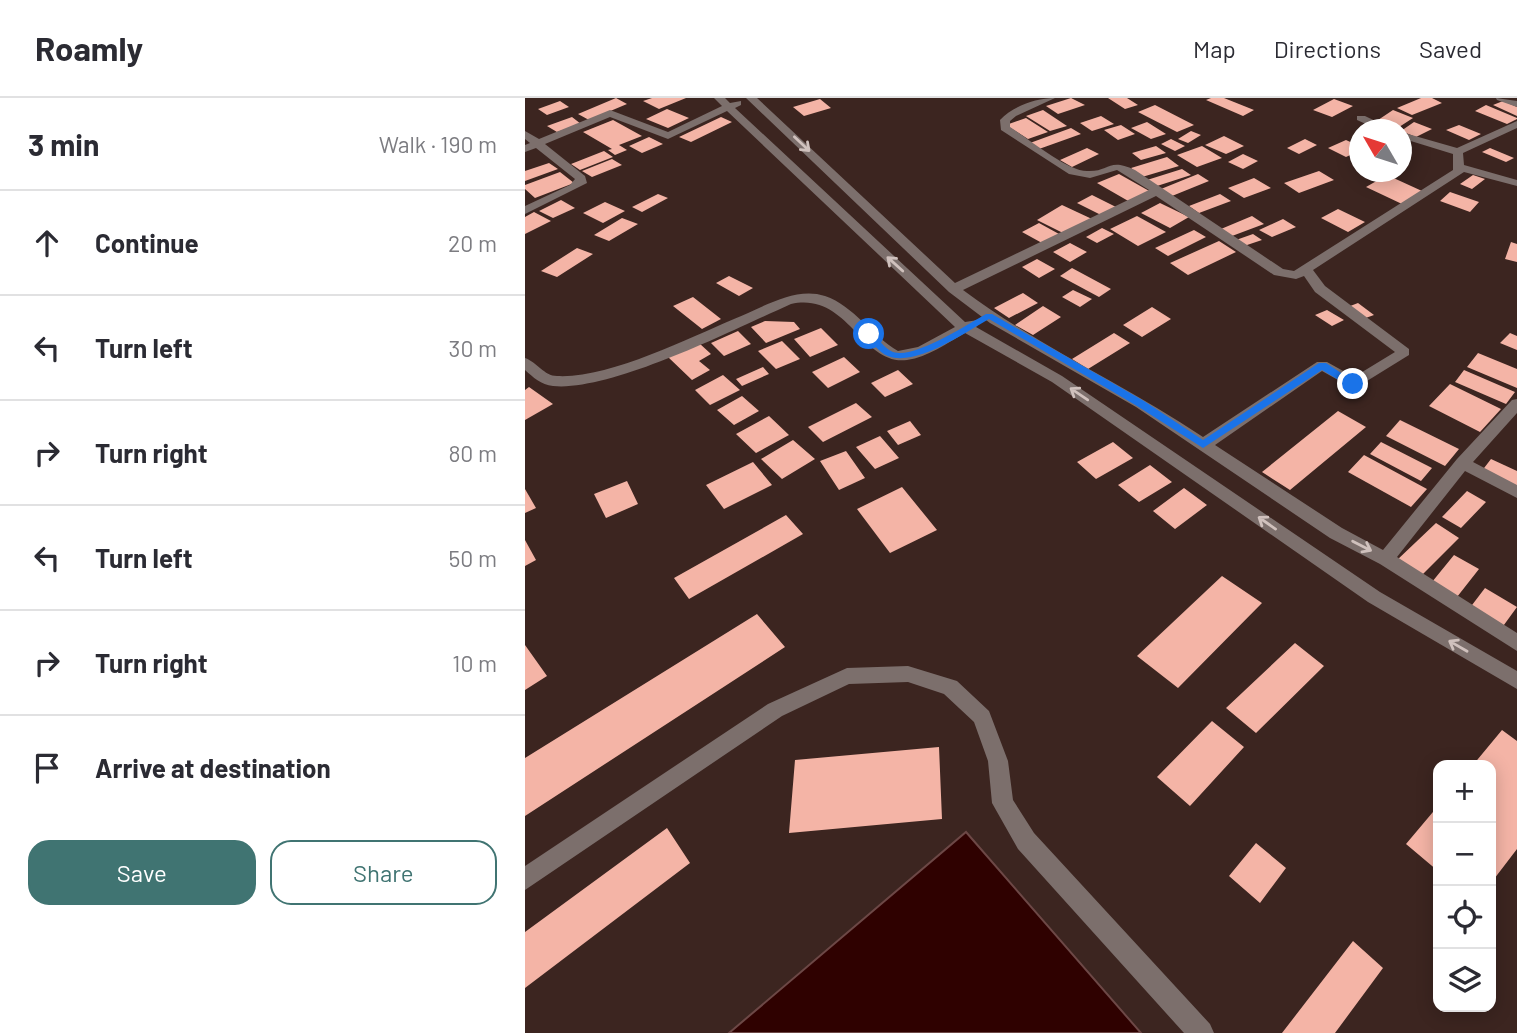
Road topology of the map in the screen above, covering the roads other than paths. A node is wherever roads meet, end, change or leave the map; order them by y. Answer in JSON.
{"nodes":[{"id":1,"x":753,"y":98,"type":"edge"},
{"id":2,"x":1050,"y":98,"type":"edge"},
{"id":3,"x":1501,"y":98,"type":"edge"},
{"id":4,"x":723,"y":102,"type":"edge"},
{"id":5,"x":1517,"y":104,"type":"edge"},
{"id":6,"x":1517,"y":124,"type":"edge"},
{"id":7,"x":525,"y":134,"type":"edge"},
{"id":8,"x":1412,"y":138,"type":"edge"},
{"id":9,"x":538,"y":145,"type":"junction"},
{"id":10,"x":525,"y":149,"type":"edge"},
{"id":11,"x":1458,"y":152,"type":"junction"},
{"id":12,"x":1459,"y":167,"type":"junction"},
{"id":13,"x":1517,"y":183,"type":"edge"},
{"id":14,"x":1157,"y":191,"type":"junction"},
{"id":15,"x":525,"y":210,"type":"edge"},
{"id":16,"x":1306,"y":270,"type":"junction"},
{"id":17,"x":954,"y":289,"type":"junction"},
{"id":18,"x":989,"y":316,"type":"junction"},
{"id":19,"x":963,"y":327,"type":"junction"},
{"id":20,"x":525,"y":363,"type":"edge"},
{"id":21,"x":1517,"y":404,"type":"edge"},
{"id":22,"x":1203,"y":445,"type":"junction"},
{"id":23,"x":1463,"y":463,"type":"junction"},
{"id":24,"x":1517,"y":492,"type":"edge"},
{"id":25,"x":1386,"y":559,"type":"junction"},
{"id":26,"x":1517,"y":643,"type":"edge"},
{"id":27,"x":1517,"y":681,"type":"edge"},
{"id":28,"x":525,"y":879,"type":"edge"},
{"id":29,"x":1201,"y":1033,"type":"edge"}],
"edges":[{"from":1,"to":4,"type":"street"},
{"from":1,"to":17,"type":"street","one_way":true},
{"from":2,"to":14,"type":"street"},
{"from":3,"to":5,"type":"street"},
{"from":4,"to":9,"type":"street"},
{"from":19,"to":4,"type":"street","one_way":true},
{"from":6,"to":11,"type":"street"},
{"from":7,"to":9,"type":"street"},
{"from":8,"to":11,"type":"street"},
{"from":9,"to":10,"type":"street"},
{"from":9,"to":15,"type":"street"},
{"from":11,"to":12,"type":"street"},
{"from":12,"to":13,"type":"street"},
{"from":12,"to":16,"type":"street"},
{"from":14,"to":16,"type":"street"},
{"from":14,"to":17,"type":"street"},
{"from":16,"to":22,"type":"street"},
{"from":17,"to":18,"type":"street"},
{"from":18,"to":19,"type":"street"},
{"from":18,"to":22,"type":"street"},
{"from":19,"to":20,"type":"street"},
{"from":27,"to":19,"type":"street","one_way":true},
{"from":21,"to":23,"type":"street"},
{"from":22,"to":25,"type":"street","one_way":true},
{"from":23,"to":24,"type":"street"},
{"from":23,"to":25,"type":"street"},
{"from":25,"to":26,"type":"street"},
{"from":28,"to":29,"type":"street"}]}
